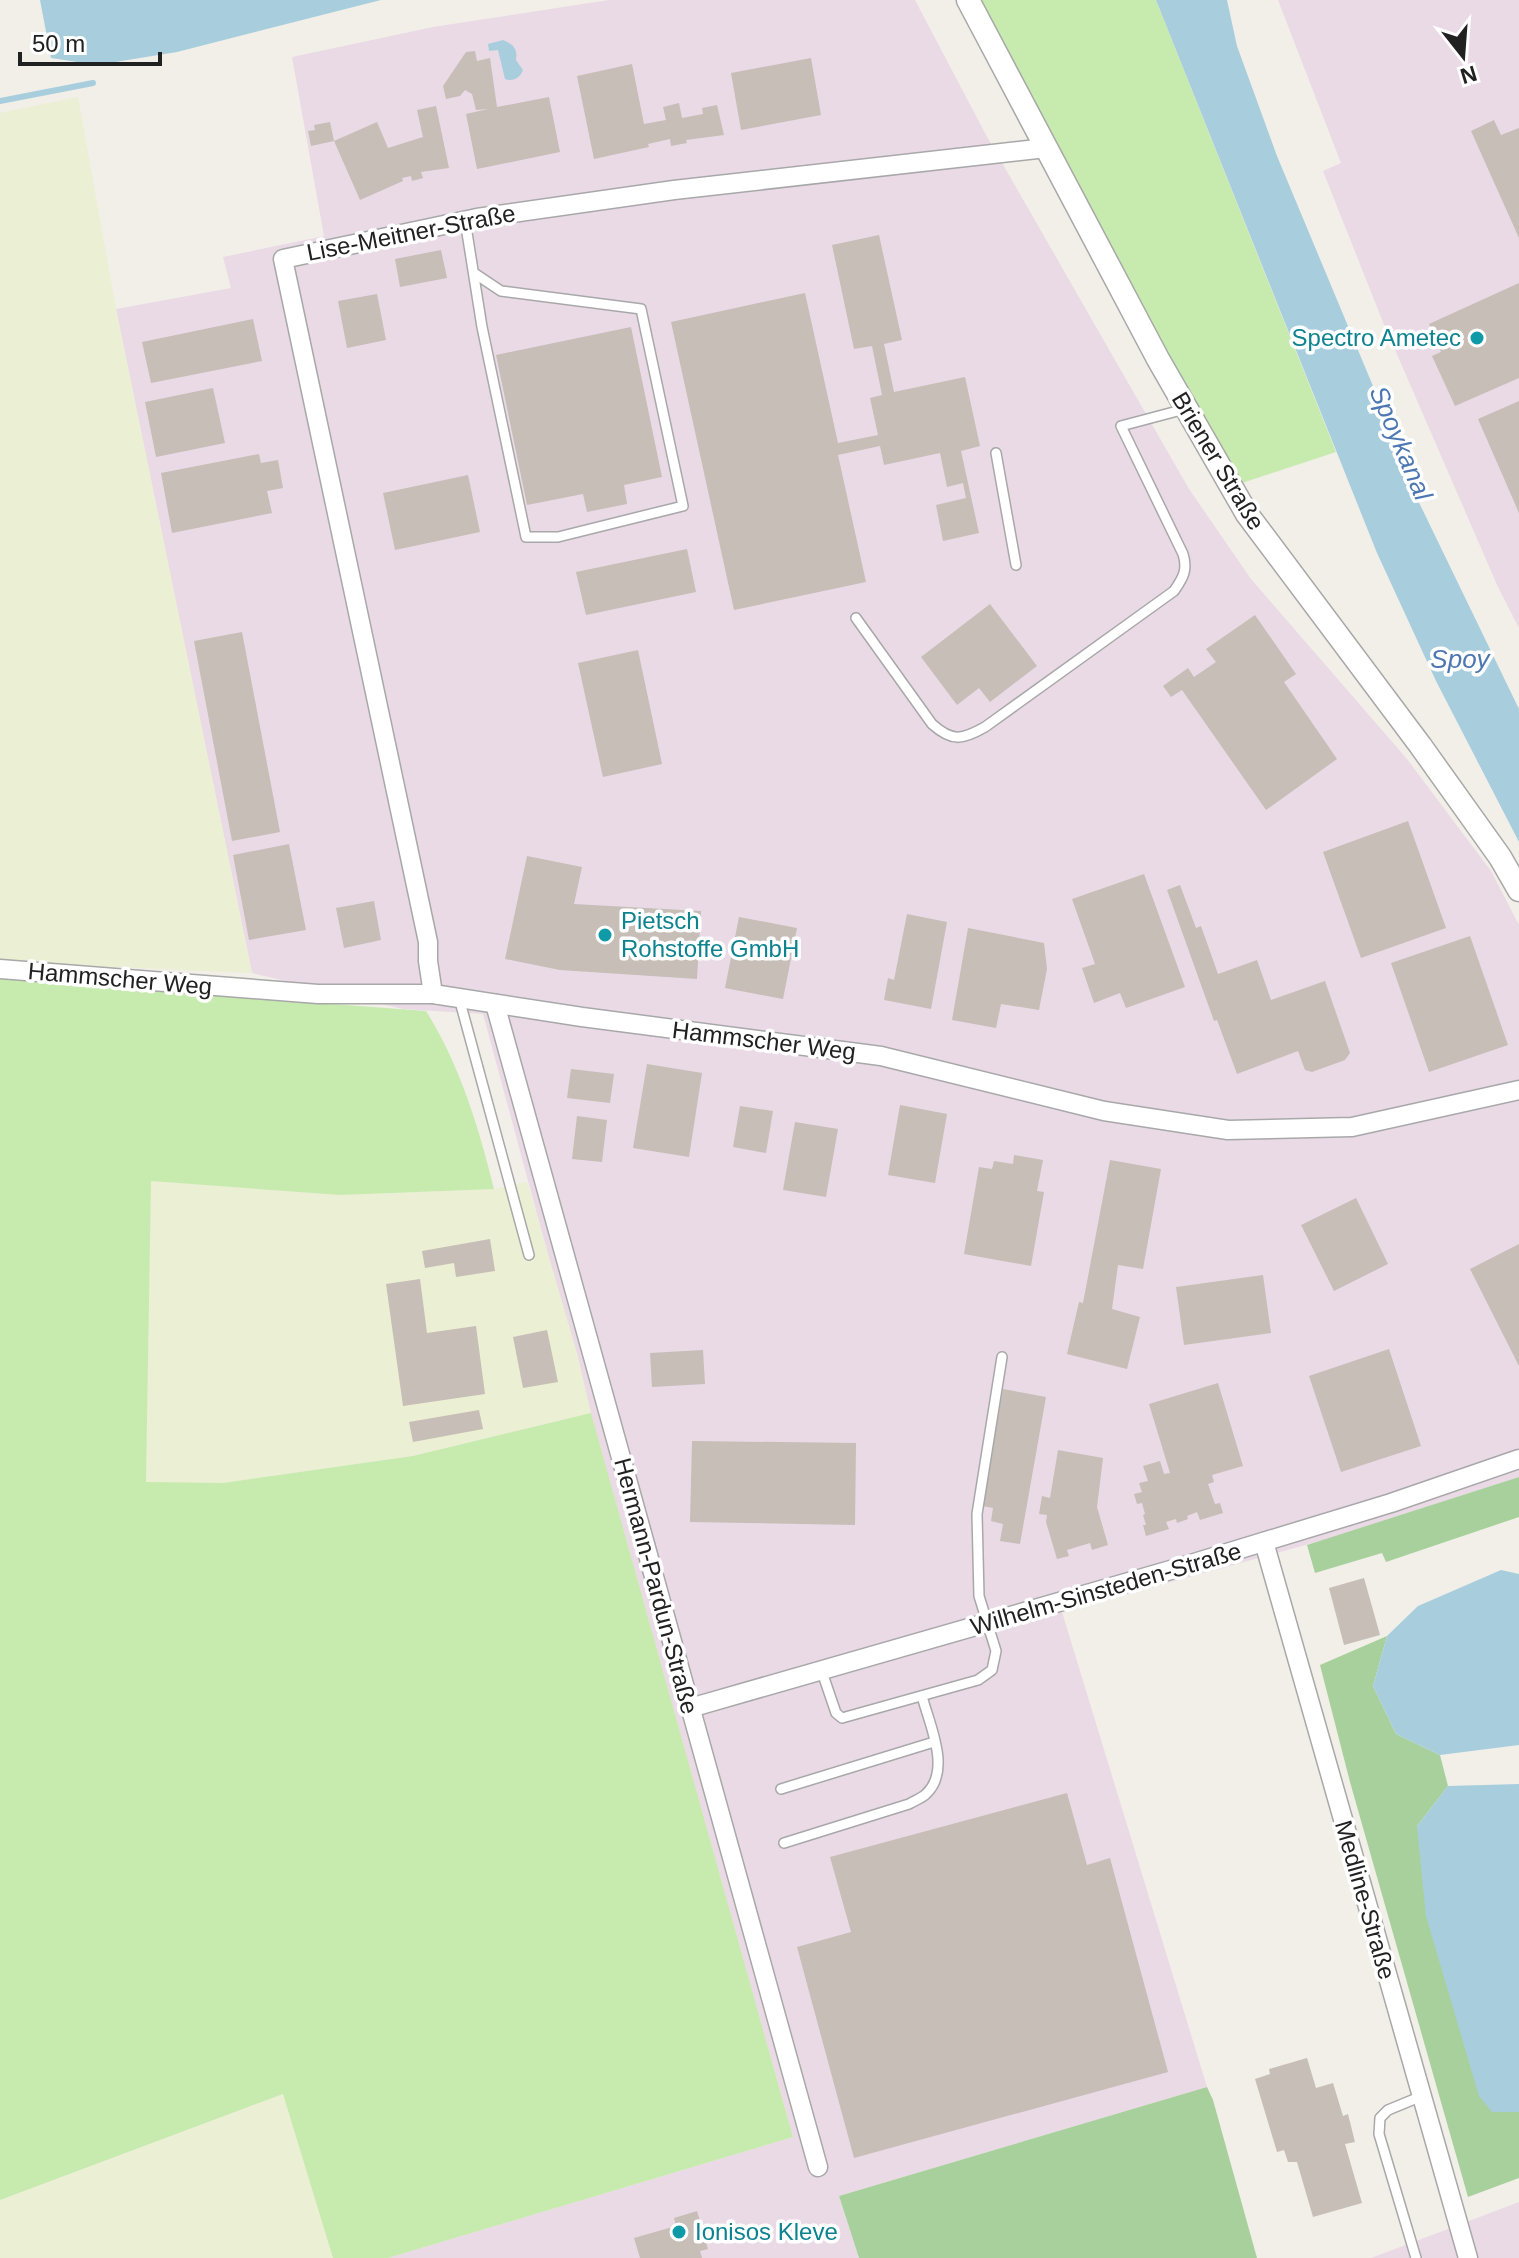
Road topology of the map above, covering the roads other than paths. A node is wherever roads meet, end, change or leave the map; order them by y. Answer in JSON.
{"nodes":[{"id":1,"x":968,"y":0,"type":"edge"},
{"id":2,"x":1046,"y":148,"type":"junction"},
{"id":3,"x":465,"y":220,"type":"junction"},
{"id":4,"x":474,"y":273,"type":"junction"},
{"id":5,"x":1185,"y":409,"type":"junction"},
{"id":6,"x":996,"y":453,"type":"dead end"},
{"id":7,"x":1016,"y":565,"type":"dead end"},
{"id":8,"x":856,"y":618,"type":"dead end"},
{"id":9,"x":1519,"y":890,"type":"edge"},
{"id":10,"x":0,"y":969,"type":"edge"},
{"id":11,"x":433,"y":994,"type":"junction"},
{"id":12,"x":459,"y":998,"type":"junction"},
{"id":13,"x":495,"y":1004,"type":"junction"},
{"id":14,"x":1519,"y":1090,"type":"edge"},
{"id":15,"x":529,"y":1255,"type":"dead end"},
{"id":16,"x":1002,"y":1357,"type":"dead end"},
{"id":17,"x":1519,"y":1459,"type":"edge"},
{"id":18,"x":1264,"y":1542,"type":"junction"},
{"id":19,"x":987,"y":1624,"type":"junction"},
{"id":20,"x":822,"y":1672,"type":"junction"},
{"id":21,"x":922,"y":1696,"type":"junction"},
{"id":22,"x":690,"y":1708,"type":"junction"},
{"id":23,"x":934,"y":1742,"type":"junction"},
{"id":24,"x":781,"y":1789,"type":"dead end"},
{"id":25,"x":784,"y":1843,"type":"dead end"},
{"id":26,"x":1422,"y":2096,"type":"junction"},
{"id":27,"x":818,"y":2167,"type":"dead end"},
{"id":28,"x":1416,"y":2258,"type":"edge"},
{"id":29,"x":1468,"y":2258,"type":"edge"}],
"edges":[{"from":1,"to":2,"type":"street","name":"Briener Straße"},
{"from":2,"to":3,"type":"street","name":"Lise-Meitner-Straße"},
{"from":2,"to":5,"type":"street","name":"Briener Straße"},
{"from":3,"to":4,"type":"lane"},
{"from":3,"to":11,"type":"street","name":"Lise-Meitner-Straße"},
{"from":4,"to":4,"type":"lane"},
{"from":5,"to":8,"type":"lane"},
{"from":5,"to":9,"type":"street","name":"Briener Straße"},
{"from":6,"to":7,"type":"lane"},
{"from":10,"to":11,"type":"street","name":"Hammscher Weg"},
{"from":11,"to":12,"type":"street","name":"Hammscher Weg"},
{"from":12,"to":13,"type":"street","name":"Hammscher Weg"},
{"from":12,"to":15,"type":"lane"},
{"from":13,"to":14,"type":"street","name":"Hammscher Weg"},
{"from":13,"to":22,"type":"street","name":"Hermann-Pardun-Straße"},
{"from":16,"to":19,"type":"lane"},
{"from":17,"to":18,"type":"street","name":"Wilhelm-Sinsteden-Straße"},
{"from":18,"to":19,"type":"street","name":"Wilhelm-Sinsteden-Straße"},
{"from":18,"to":26,"type":"street","name":"Medline-Straße"},
{"from":19,"to":20,"type":"street","name":"Wilhelm-Sinsteden-Straße"},
{"from":19,"to":21,"type":"lane"},
{"from":20,"to":21,"type":"lane"},
{"from":20,"to":22,"type":"street","name":"Wilhelm-Sinsteden-Straße"},
{"from":21,"to":23,"type":"lane"},
{"from":22,"to":27,"type":"street","name":"Hermann-Pardun-Straße"},
{"from":23,"to":24,"type":"lane"},
{"from":23,"to":25,"type":"lane"},
{"from":26,"to":28,"type":"lane"},
{"from":26,"to":29,"type":"street","name":"Medline-Straße"}]}
